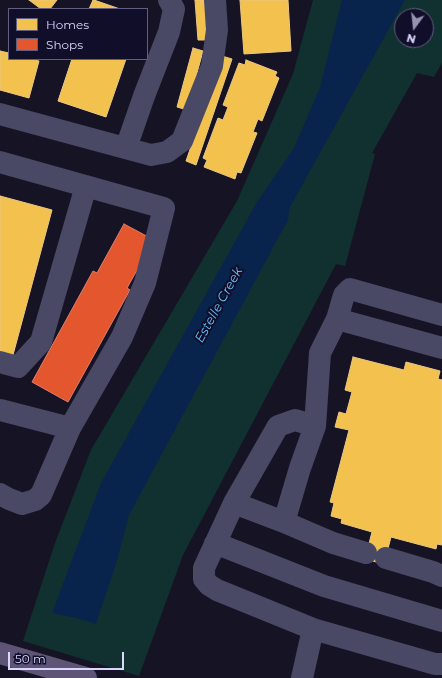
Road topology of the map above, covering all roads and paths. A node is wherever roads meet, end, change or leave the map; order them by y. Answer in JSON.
{"nodes":[{"id":1,"x":170,"y":0,"type":"edge"},
{"id":2,"x":215,"y":0,"type":"edge"},
{"id":3,"x":0,"y":114,"type":"edge"},
{"id":4,"x":126,"y":148,"type":"junction"},
{"id":5,"x":0,"y":162,"type":"edge"},
{"id":6,"x":86,"y":186,"type":"junction"},
{"id":7,"x":418,"y":308,"type":"junction"},
{"id":8,"x":442,"y":315,"type":"edge"},
{"id":9,"x":337,"y":319,"type":"junction"},
{"id":10,"x":408,"y":339,"type":"junction"},
{"id":11,"x":442,"y":348,"type":"edge"},
{"id":12,"x":0,"y":362,"type":"edge"},
{"id":13,"x":0,"y":410,"type":"edge"},
{"id":14,"x":315,"y":426,"type":"junction"},
{"id":15,"x":70,"y":428,"type":"junction"},
{"id":16,"x":0,"y":494,"type":"edge"},
{"id":17,"x":234,"y":503,"type":"junction"},
{"id":18,"x":284,"y":522,"type":"junction"},
{"id":19,"x":215,"y":543,"type":"junction"},
{"id":20,"x":442,"y":576,"type":"edge"},
{"id":21,"x":442,"y":621,"type":"edge"},
{"id":22,"x":313,"y":629,"type":"junction"},
{"id":23,"x":0,"y":653,"type":"edge"},
{"id":24,"x":442,"y":664,"type":"edge"},
{"id":25,"x":86,"y":678,"type":"edge"},
{"id":26,"x":302,"y":678,"type":"edge"}],
"edges":[{"from":1,"to":4,"type":"lane"},
{"from":2,"to":4,"type":"lane"},
{"from":3,"to":4,"type":"lane"},
{"from":5,"to":6,"type":"lane"},
{"from":6,"to":12,"type":"lane"},
{"from":6,"to":15,"type":"lane"},
{"from":7,"to":8,"type":"lane"},
{"from":7,"to":9,"type":"lane"},
{"from":7,"to":10,"type":"lane"},
{"from":9,"to":10,"type":"lane"},
{"from":9,"to":14,"type":"lane"},
{"from":10,"to":11,"type":"lane"},
{"from":13,"to":15,"type":"lane"},
{"from":14,"to":17,"type":"lane"},
{"from":14,"to":18,"type":"lane"},
{"from":15,"to":16,"type":"lane"},
{"from":17,"to":18,"type":"lane"},
{"from":17,"to":19,"type":"lane"},
{"from":18,"to":20,"type":"lane"},
{"from":19,"to":21,"type":"lane"},
{"from":19,"to":22,"type":"lane"},
{"from":22,"to":24,"type":"lane"},
{"from":22,"to":26,"type":"lane"},
{"from":23,"to":25,"type":"main road"}]}
